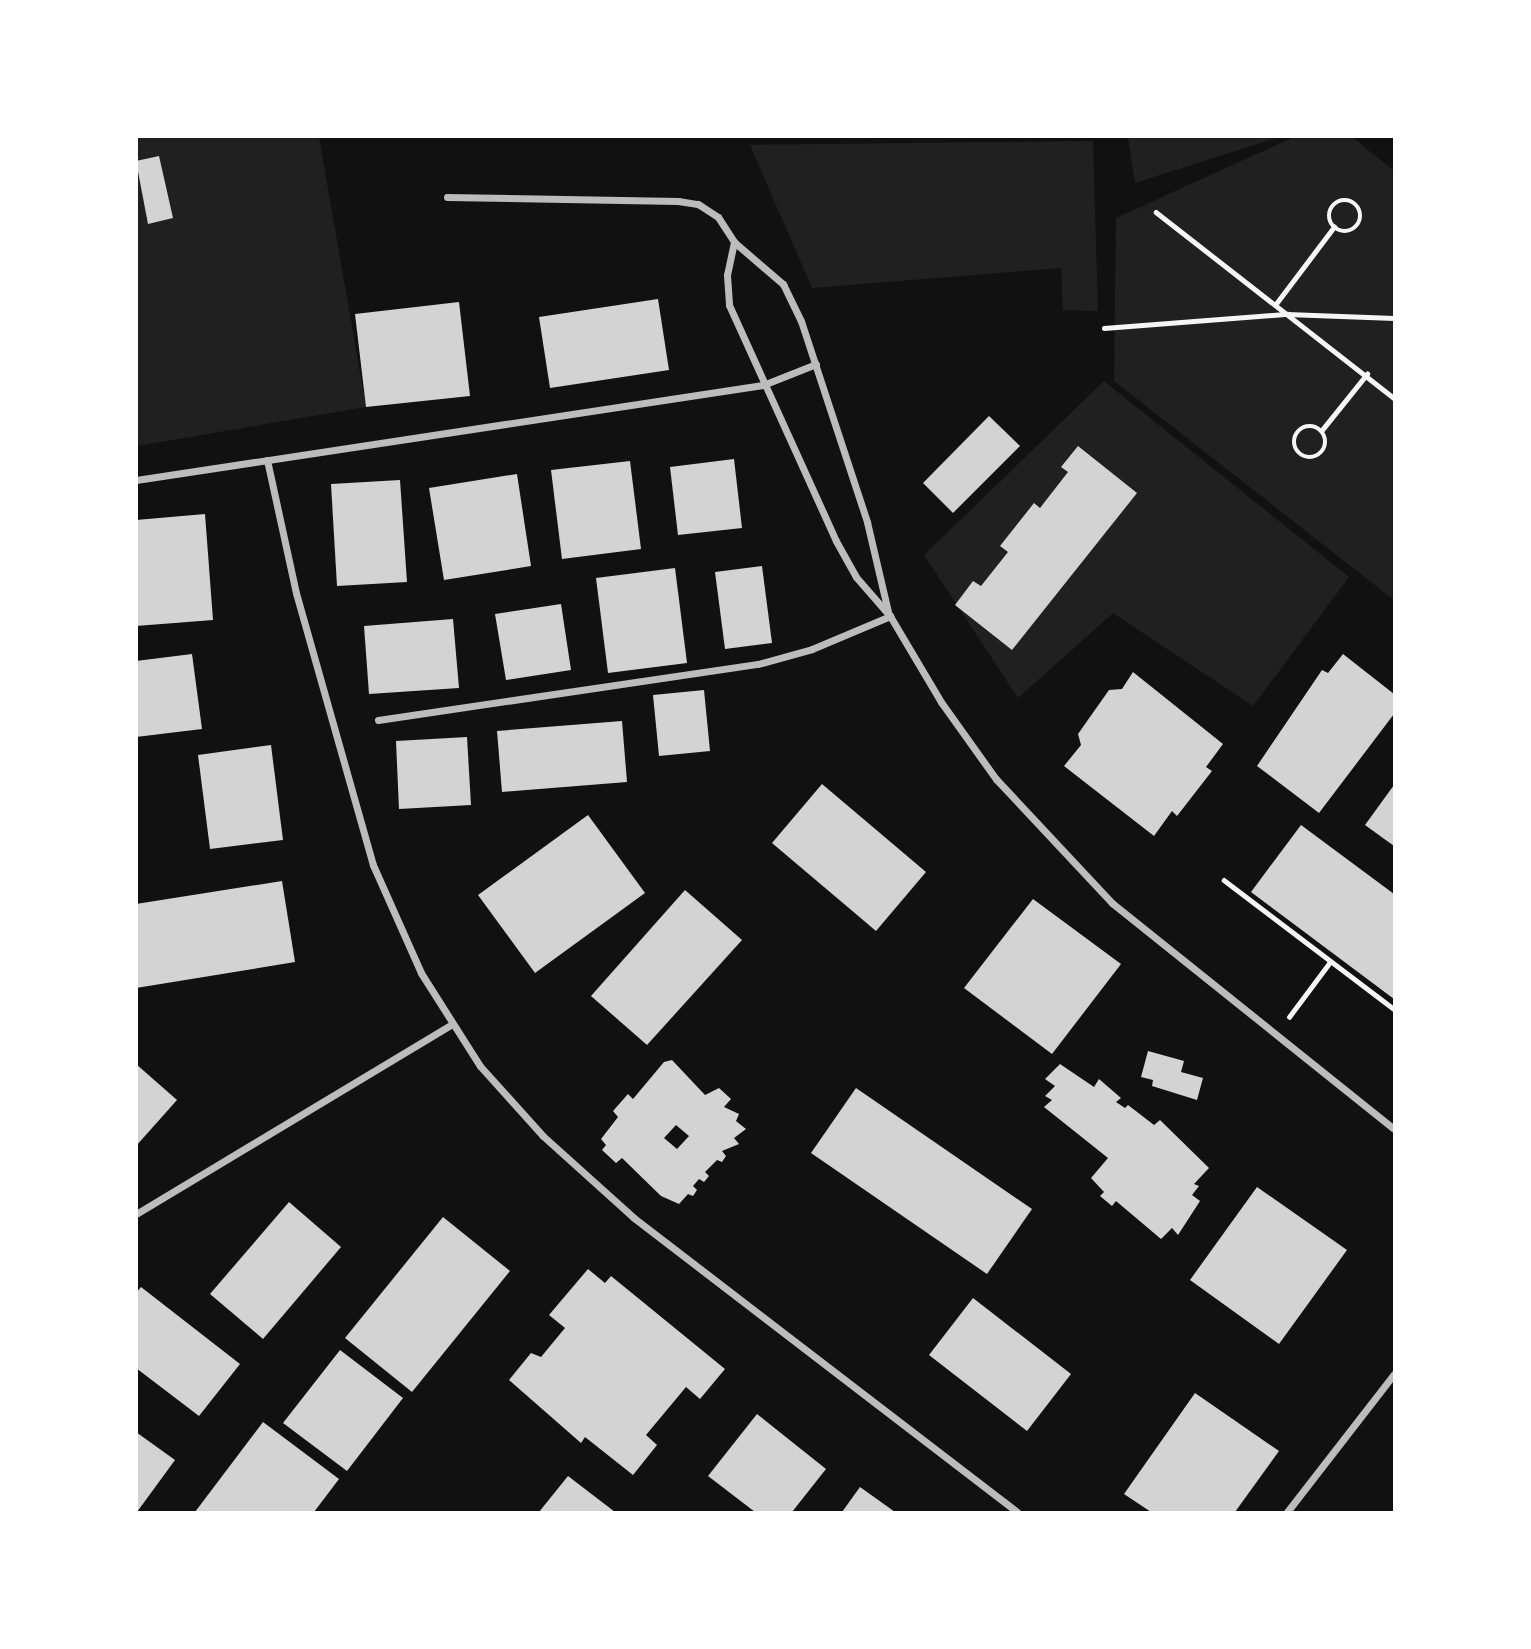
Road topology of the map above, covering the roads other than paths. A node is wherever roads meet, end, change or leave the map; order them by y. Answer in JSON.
{"nodes":[{"id":1,"x":447,"y":197,"type":"dead end"},
{"id":2,"x":734,"y":242,"type":"junction"},
{"id":3,"x":816,"y":364,"type":"junction"},
{"id":4,"x":763,"y":385,"type":"junction"},
{"id":5,"x":267,"y":460,"type":"junction"},
{"id":6,"x":136,"y":480,"type":"edge"},
{"id":7,"x":890,"y":616,"type":"junction"},
{"id":8,"x":378,"y":720,"type":"dead end"},
{"id":9,"x":450,"y":1025,"type":"junction"},
{"id":10,"x":1395,"y":1129,"type":"edge"},
{"id":11,"x":136,"y":1214,"type":"edge"},
{"id":12,"x":1395,"y":1374,"type":"edge"},
{"id":13,"x":1017,"y":1513,"type":"edge"},
{"id":14,"x":1287,"y":1513,"type":"edge"}],
"edges":[{"from":1,"to":2,"type":"street"},
{"from":2,"to":3,"type":"street"},
{"from":2,"to":4,"type":"street"},
{"from":3,"to":4,"type":"street"},
{"from":3,"to":7,"type":"street"},
{"from":4,"to":5,"type":"street"},
{"from":4,"to":7,"type":"street"},
{"from":5,"to":6,"type":"street"},
{"from":5,"to":9,"type":"street"},
{"from":7,"to":8,"type":"street"},
{"from":7,"to":10,"type":"street"},
{"from":9,"to":11,"type":"street"},
{"from":9,"to":13,"type":"street"},
{"from":12,"to":14,"type":"street"}]}
